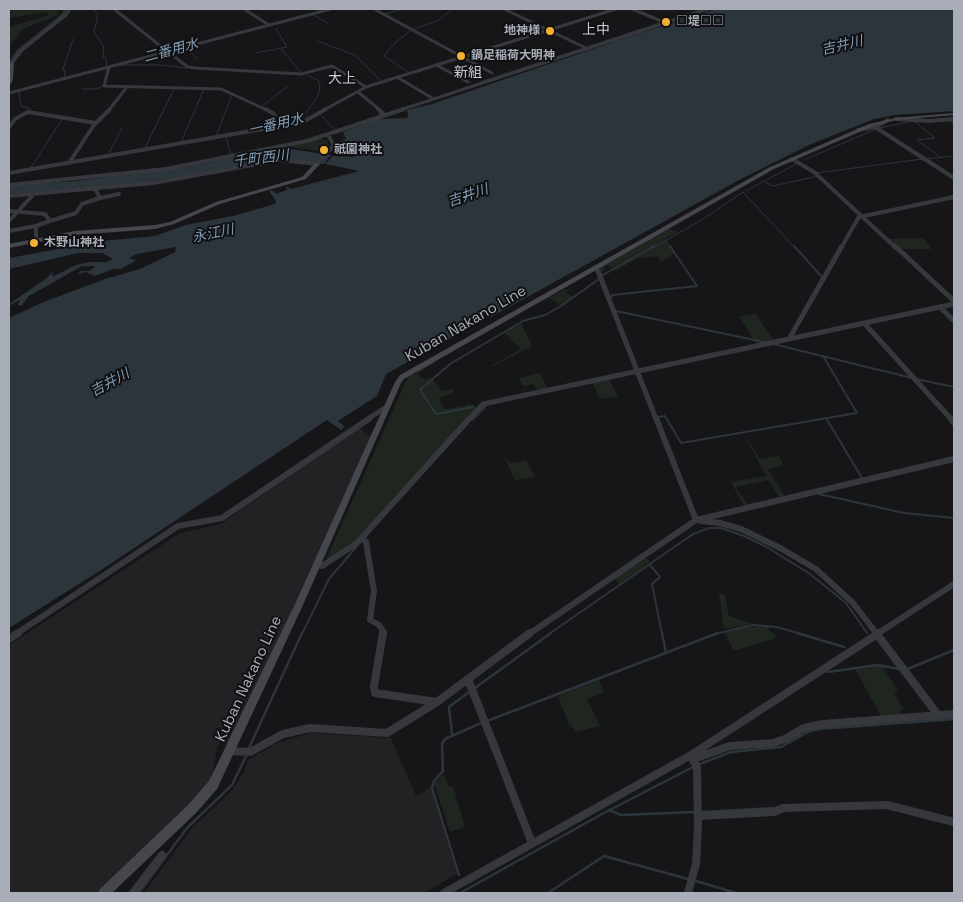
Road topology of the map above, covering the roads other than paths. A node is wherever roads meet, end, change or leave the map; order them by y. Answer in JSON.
{"nodes":[{"id":1,"x":70,"y":9,"type":"edge"},
{"id":2,"x":114,"y":9,"type":"edge"},
{"id":3,"x":244,"y":9,"type":"edge"},
{"id":4,"x":331,"y":9,"type":"edge"},
{"id":5,"x":374,"y":9,"type":"edge"},
{"id":6,"x":504,"y":9,"type":"edge"},
{"id":7,"x":616,"y":9,"type":"edge"},
{"id":8,"x":632,"y":9,"type":"edge"},
{"id":9,"x":708,"y":9,"type":"edge"},
{"id":10,"x":664,"y":22,"type":"junction"},
{"id":11,"x":269,"y":25,"type":"junction"},
{"id":12,"x":549,"y":30,"type":"junction"},
{"id":13,"x":586,"y":48,"type":"junction"},
{"id":14,"x":169,"y":52,"type":"junction"},
{"id":15,"x":462,"y":57,"type":"junction"},
{"id":16,"x":12,"y":63,"type":"joint"},
{"id":17,"x":436,"y":65,"type":"junction"},
{"id":18,"x":109,"y":68,"type":"junction"},
{"id":19,"x":492,"y":73,"type":"dead end"},
{"id":20,"x":398,"y":77,"type":"junction"},
{"id":21,"x":468,"y":82,"type":"dead end"},
{"id":22,"x":9,"y":84,"type":"edge"},
{"id":23,"x":127,"y":87,"type":"junction"},
{"id":24,"x":365,"y":87,"type":"junction"},
{"id":25,"x":358,"y":92,"type":"junction"},
{"id":26,"x":9,"y":93,"type":"edge"},
{"id":27,"x":431,"y":99,"type":"junction"},
{"id":28,"x":954,"y":114,"type":"edge"},
{"id":29,"x":378,"y":118,"type":"junction"},
{"id":30,"x":954,"y":119,"type":"edge"},
{"id":31,"x":892,"y":120,"type":"junction"},
{"id":32,"x":96,"y":123,"type":"junction"},
{"id":33,"x":9,"y":126,"type":"edge"},
{"id":34,"x":277,"y":126,"type":"junction"},
{"id":35,"x":875,"y":127,"type":"junction"},
{"id":36,"x":854,"y":131,"type":"junction"},
{"id":37,"x":328,"y":135,"type":"junction"},
{"id":38,"x":792,"y":159,"type":"junction"},
{"id":39,"x":69,"y":163,"type":"junction"},
{"id":40,"x":317,"y":164,"type":"junction"},
{"id":41,"x":9,"y":174,"type":"edge"},
{"id":42,"x":954,"y":178,"type":"edge"},
{"id":43,"x":9,"y":185,"type":"edge"},
{"id":44,"x":96,"y":190,"type":"junction"},
{"id":45,"x":119,"y":194,"type":"dead end"},
{"id":46,"x":32,"y":195,"type":"junction"},
{"id":47,"x":9,"y":196,"type":"edge"},
{"id":48,"x":954,"y":197,"type":"edge"},
{"id":49,"x":100,"y":198,"type":"junction"},
{"id":50,"x":9,"y":211,"type":"edge"},
{"id":51,"x":17,"y":212,"type":"junction"},
{"id":52,"x":862,"y":216,"type":"junction"},
{"id":53,"x":9,"y":221,"type":"edge"},
{"id":54,"x":50,"y":221,"type":"junction"},
{"id":55,"x":36,"y":226,"type":"junction"},
{"id":56,"x":9,"y":231,"type":"edge"},
{"id":57,"x":36,"y":240,"type":"junction"},
{"id":58,"x":9,"y":246,"type":"edge"},
{"id":59,"x":595,"y":268,"type":"junction"},
{"id":60,"x":954,"y":302,"type":"edge"},
{"id":61,"x":941,"y":308,"type":"junction"},
{"id":62,"x":954,"y":321,"type":"edge"},
{"id":63,"x":864,"y":324,"type":"junction"},
{"id":64,"x":790,"y":338,"type":"junction"},
{"id":65,"x":638,"y":371,"type":"junction"},
{"id":66,"x":389,"y":405,"type":"junction"},
{"id":67,"x":954,"y":423,"type":"edge"},
{"id":68,"x":954,"y":459,"type":"edge"},
{"id":69,"x":698,"y":520,"type":"junction"},
{"id":70,"x":363,"y":538,"type":"junction"},
{"id":71,"x":317,"y":566,"type":"junction"},
{"id":72,"x":954,"y":584,"type":"edge"},
{"id":73,"x":876,"y":634,"type":"junction"},
{"id":74,"x":9,"y":639,"type":"edge"},
{"id":75,"x":469,"y":680,"type":"junction"},
{"id":76,"x":437,"y":702,"type":"junction"},
{"id":77,"x":954,"y":714,"type":"edge"},
{"id":78,"x":938,"y":715,"type":"junction"},
{"id":79,"x":231,"y":751,"type":"junction"},
{"id":80,"x":691,"y":755,"type":"junction"},
{"id":81,"x":699,"y":816,"type":"junction"},
{"id":82,"x":954,"y":822,"type":"edge"},
{"id":83,"x":532,"y":843,"type":"junction"},
{"id":84,"x":162,"y":855,"type":"dead end"},
{"id":85,"x":104,"y":893,"type":"edge"},
{"id":86,"x":133,"y":893,"type":"edge"},
{"id":87,"x":444,"y":893,"type":"edge"},
{"id":88,"x":688,"y":893,"type":"edge"}],
"edges":[{"from":1,"to":16,"type":"street"},
{"from":2,"to":14,"type":"street"},
{"from":3,"to":11,"type":"street"},
{"from":4,"to":11,"type":"street"},
{"from":5,"to":15,"type":"street"},
{"from":6,"to":12,"type":"street"},
{"from":7,"to":12,"type":"street"},
{"from":8,"to":10,"type":"street"},
{"from":9,"to":10,"type":"street"},
{"from":10,"to":13,"type":"street"},
{"from":11,"to":14,"type":"street"},
{"from":12,"to":13,"type":"street"},
{"from":12,"to":15,"type":"street"},
{"from":13,"to":27,"type":"street"},
{"from":14,"to":18,"type":"street"},
{"from":14,"to":24,"type":"street"},
{"from":15,"to":17,"type":"street"},
{"from":15,"to":19,"type":"street"},
{"from":16,"to":22,"type":"main road"},
{"from":17,"to":20,"type":"street"},
{"from":17,"to":21,"type":"street"},
{"from":18,"to":23,"type":"street"},
{"from":18,"to":26,"type":"street"},
{"from":20,"to":24,"type":"street"},
{"from":20,"to":27,"type":"street"},
{"from":23,"to":32,"type":"street"},
{"from":23,"to":34,"type":"street"},
{"from":24,"to":25,"type":"street"},
{"from":25,"to":29,"type":"street"},
{"from":25,"to":34,"type":"street"},
{"from":27,"to":29,"type":"street"},
{"from":28,"to":31,"type":"main road","name":"Kuban Nakano Line"},
{"from":29,"to":37,"type":"street"},
{"from":30,"to":31,"type":"street"},
{"from":31,"to":35,"type":"street"},
{"from":31,"to":36,"type":"main road","name":"Kuban Nakano Line"},
{"from":32,"to":33,"type":"street"},
{"from":32,"to":39,"type":"street"},
{"from":34,"to":39,"type":"street"},
{"from":35,"to":36,"type":"street"},
{"from":35,"to":42,"type":"street"},
{"from":36,"to":38,"type":"main road","name":"Kuban Nakano Line"},
{"from":37,"to":40,"type":"street"},
{"from":37,"to":43,"type":"street"},
{"from":38,"to":52,"type":"street"},
{"from":38,"to":59,"type":"main road","name":"Kuban Nakano Line"},
{"from":39,"to":41,"type":"street"},
{"from":40,"to":44,"type":"street"},
{"from":40,"to":57,"type":"main road"},
{"from":44,"to":46,"type":"street"},
{"from":44,"to":49,"type":"street"},
{"from":45,"to":49,"type":"street"},
{"from":46,"to":47,"type":"street"},
{"from":46,"to":51,"type":"street"},
{"from":48,"to":52,"type":"street"},
{"from":49,"to":54,"type":"street"},
{"from":50,"to":51,"type":"street"},
{"from":51,"to":53,"type":"street"},
{"from":51,"to":54,"type":"street"},
{"from":52,"to":60,"type":"street"},
{"from":52,"to":64,"type":"street"},
{"from":54,"to":55,"type":"street"},
{"from":55,"to":56,"type":"street"},
{"from":55,"to":57,"type":"street"},
{"from":57,"to":58,"type":"main road"},
{"from":59,"to":65,"type":"street"},
{"from":59,"to":66,"type":"main road","name":"Kuban Nakano Line"},
{"from":60,"to":61,"type":"street"},
{"from":61,"to":62,"type":"street"},
{"from":61,"to":63,"type":"street"},
{"from":63,"to":64,"type":"street"},
{"from":63,"to":67,"type":"street"},
{"from":64,"to":65,"type":"street"},
{"from":65,"to":69,"type":"street"},
{"from":65,"to":70,"type":"street"},
{"from":66,"to":71,"type":"main road","name":"Kuban Nakano Line"},
{"from":66,"to":74,"type":"street"},
{"from":68,"to":69,"type":"street"},
{"from":69,"to":73,"type":"street"},
{"from":69,"to":75,"type":"street"},
{"from":70,"to":71,"type":"street"},
{"from":70,"to":76,"type":"street"},
{"from":71,"to":79,"type":"main road","name":"Kuban Nakano Line"},
{"from":72,"to":73,"type":"street"},
{"from":73,"to":78,"type":"street"},
{"from":73,"to":80,"type":"street"},
{"from":75,"to":76,"type":"street"},
{"from":75,"to":83,"type":"street"},
{"from":76,"to":79,"type":"street"},
{"from":77,"to":78,"type":"street"},
{"from":78,"to":80,"type":"street"},
{"from":79,"to":85,"type":"main road","name":"Kuban Nakano Line"},
{"from":80,"to":81,"type":"street"},
{"from":80,"to":83,"type":"street"},
{"from":81,"to":82,"type":"street"},
{"from":81,"to":88,"type":"street"},
{"from":83,"to":87,"type":"street"},
{"from":84,"to":86,"type":"street"}]}
